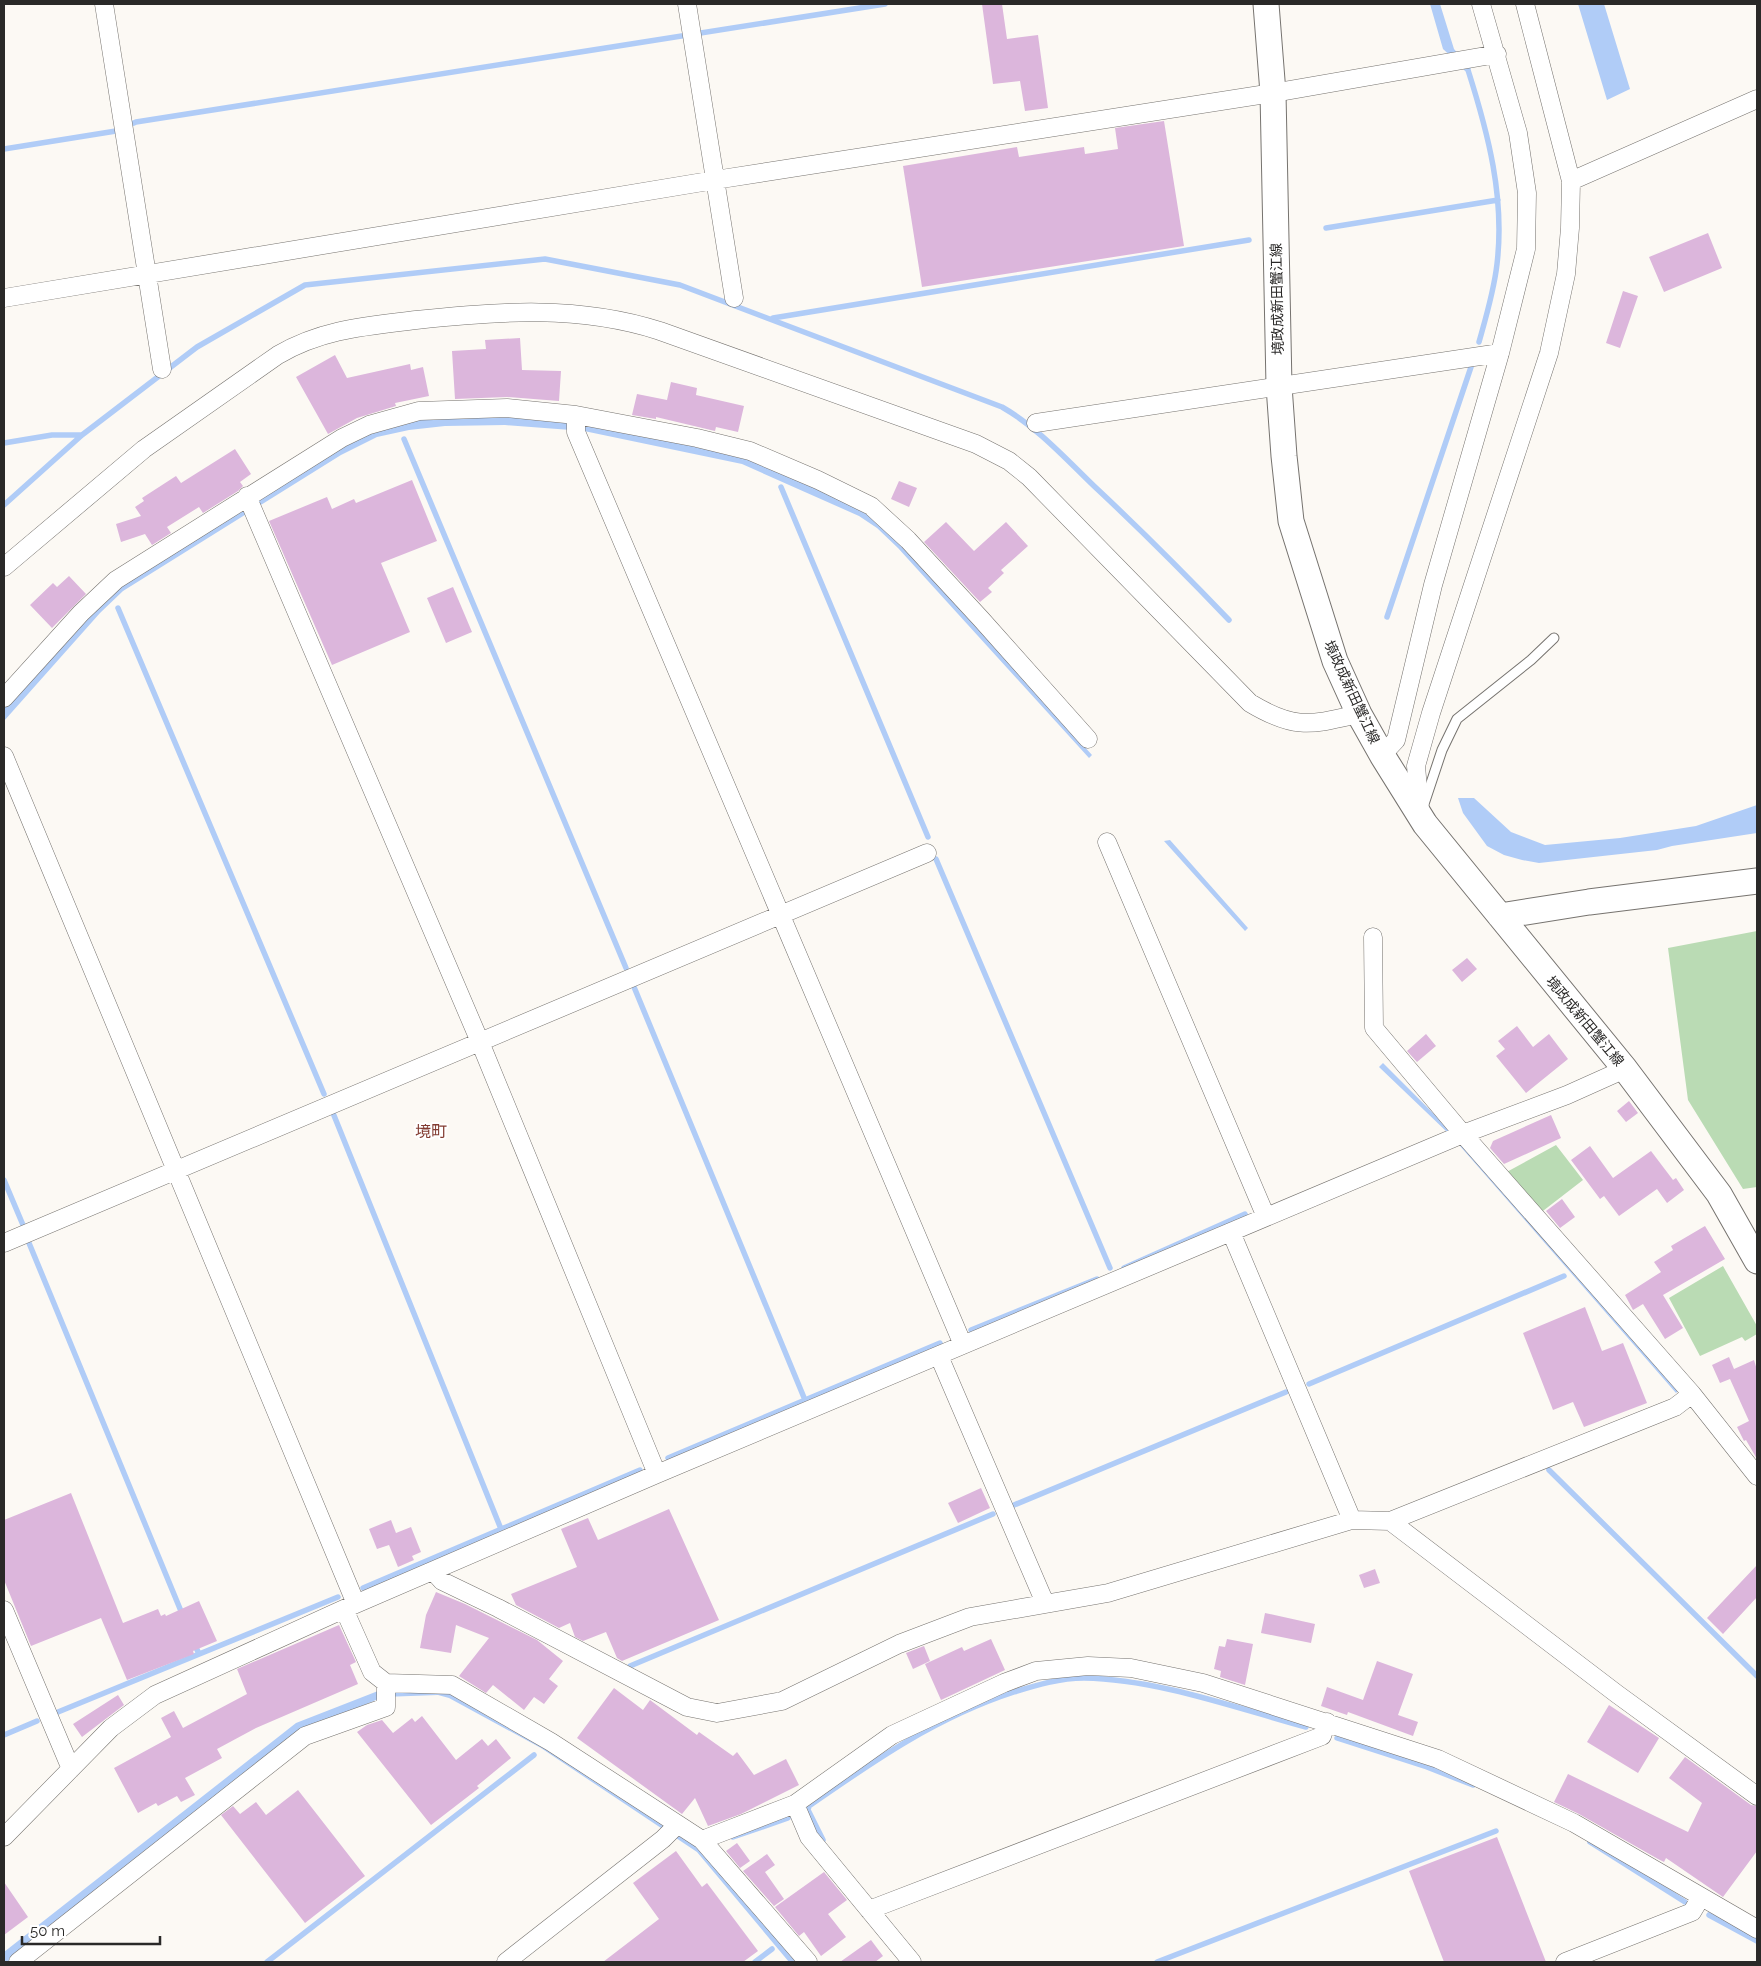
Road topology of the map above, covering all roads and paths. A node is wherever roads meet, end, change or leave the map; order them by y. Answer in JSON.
{"nodes":[{"id":1,"x":104,"y":4,"type":"edge"},
{"id":2,"x":687,"y":4,"type":"edge"},
{"id":3,"x":1266,"y":4,"type":"edge"},
{"id":4,"x":1481,"y":4,"type":"edge"},
{"id":5,"x":1525,"y":4,"type":"edge"},
{"id":6,"x":1498,"y":54,"type":"junction"},
{"id":7,"x":1273,"y":93,"type":"junction"},
{"id":8,"x":1757,"y":99,"type":"edge"},
{"id":9,"x":715,"y":180,"type":"junction"},
{"id":10,"x":1571,"y":181,"type":"junction"},
{"id":11,"x":147,"y":275,"type":"junction"},
{"id":12,"x":4,"y":298,"type":"edge"},
{"id":13,"x":734,"y":298,"type":"dead end"},
{"id":14,"x":1500,"y":353,"type":"junction"},
{"id":15,"x":162,"y":369,"type":"dead end"},
{"id":16,"x":1279,"y":386,"type":"junction"},
{"id":17,"x":576,"y":422,"type":"junction"},
{"id":18,"x":1036,"y":423,"type":"dead end"},
{"id":19,"x":250,"y":503,"type":"junction"},
{"id":20,"x":4,"y":567,"type":"edge"},
{"id":21,"x":1554,"y":638,"type":"dead end"},
{"id":22,"x":4,"y":698,"type":"edge"},
{"id":23,"x":1359,"y":714,"type":"junction"},
{"id":24,"x":1088,"y":739,"type":"dead end"},
{"id":25,"x":1382,"y":755,"type":"junction"},
{"id":26,"x":4,"y":756,"type":"edge"},
{"id":27,"x":1420,"y":816,"type":"junction"},
{"id":28,"x":1107,"y":842,"type":"dead end"},
{"id":29,"x":927,"y":853,"type":"dead end"},
{"id":30,"x":1757,"y":881,"type":"edge"},
{"id":31,"x":781,"y":914,"type":"junction"},
{"id":32,"x":1500,"y":916,"type":"junction"},
{"id":33,"x":1373,"y":937,"type":"dead end"},
{"id":34,"x":480,"y":1042,"type":"junction"},
{"id":35,"x":1625,"y":1069,"type":"junction"},
{"id":36,"x":1463,"y":1134,"type":"junction"},
{"id":37,"x":177,"y":1169,"type":"junction"},
{"id":38,"x":1266,"y":1217,"type":"junction"},
{"id":39,"x":1231,"y":1232,"type":"junction"},
{"id":40,"x":4,"y":1243,"type":"edge"},
{"id":41,"x":1757,"y":1261,"type":"edge"},
{"id":42,"x":963,"y":1345,"type":"junction"},
{"id":43,"x":939,"y":1356,"type":"junction"},
{"id":44,"x":1692,"y":1394,"type":"junction"},
{"id":45,"x":657,"y":1474,"type":"junction"},
{"id":46,"x":1757,"y":1476,"type":"edge"},
{"id":47,"x":1352,"y":1520,"type":"junction"},
{"id":48,"x":1390,"y":1521,"type":"junction"},
{"id":49,"x":433,"y":1571,"type":"junction"},
{"id":50,"x":1045,"y":1603,"type":"junction"},
{"id":51,"x":350,"y":1606,"type":"junction"},
{"id":52,"x":4,"y":1610,"type":"edge"},
{"id":53,"x":386,"y":1691,"type":"junction"},
{"id":54,"x":1327,"y":1722,"type":"junction"},
{"id":55,"x":71,"y":1769,"type":"junction"},
{"id":56,"x":1757,"y":1796,"type":"edge"},
{"id":57,"x":795,"y":1804,"type":"junction"},
{"id":58,"x":671,"y":1830,"type":"junction"},
{"id":59,"x":4,"y":1837,"type":"edge"},
{"id":60,"x":702,"y":1840,"type":"junction"},
{"id":61,"x":1700,"y":1897,"type":"junction"},
{"id":62,"x":869,"y":1910,"type":"junction"},
{"id":63,"x":1757,"y":1929,"type":"edge"},
{"id":64,"x":18,"y":1962,"type":"edge"},
{"id":65,"x":506,"y":1962,"type":"edge"},
{"id":66,"x":808,"y":1962,"type":"edge"},
{"id":67,"x":912,"y":1962,"type":"edge"},
{"id":68,"x":1565,"y":1962,"type":"edge"}],
"edges":[{"from":1,"to":11,"type":"street"},
{"from":2,"to":9,"type":"street"},
{"from":3,"to":7,"type":"main road","name":"境政成新田蟹江線"},
{"from":4,"to":6,"type":"street"},
{"from":5,"to":10,"type":"street"},
{"from":6,"to":7,"type":"street"},
{"from":6,"to":14,"type":"street"},
{"from":7,"to":9,"type":"street"},
{"from":7,"to":16,"type":"main road","name":"境政成新田蟹江線"},
{"from":8,"to":10,"type":"street"},
{"from":9,"to":11,"type":"street"},
{"from":9,"to":13,"type":"street"},
{"from":10,"to":27,"type":"street"},
{"from":11,"to":12,"type":"street"},
{"from":11,"to":15,"type":"street"},
{"from":14,"to":16,"type":"street"},
{"from":14,"to":25,"type":"street"},
{"from":16,"to":18,"type":"street"},
{"from":16,"to":23,"type":"main road","name":"境政成新田蟹江線"},
{"from":17,"to":19,"type":"street"},
{"from":17,"to":24,"type":"street"},
{"from":17,"to":31,"type":"street"},
{"from":19,"to":22,"type":"street"},
{"from":19,"to":34,"type":"street"},
{"from":20,"to":23,"type":"street"},
{"from":21,"to":27,"type":"lane"},
{"from":23,"to":25,"type":"main road","name":"境政成新田蟹江線"},
{"from":25,"to":27,"type":"main road","name":"境政成新田蟹江線"},
{"from":26,"to":37,"type":"street"},
{"from":27,"to":32,"type":"main road","name":"境政成新田蟹江線"},
{"from":28,"to":38,"type":"street"},
{"from":29,"to":31,"type":"street"},
{"from":30,"to":32,"type":"main road"},
{"from":31,"to":34,"type":"street"},
{"from":31,"to":42,"type":"street"},
{"from":32,"to":35,"type":"main road","name":"境政成新田蟹江線"},
{"from":33,"to":36,"type":"street"},
{"from":34,"to":37,"type":"street"},
{"from":34,"to":45,"type":"street"},
{"from":35,"to":36,"type":"street"},
{"from":35,"to":41,"type":"main road","name":"境政成新田蟹江線"},
{"from":36,"to":38,"type":"street"},
{"from":36,"to":44,"type":"street"},
{"from":37,"to":40,"type":"street"},
{"from":37,"to":51,"type":"street"},
{"from":38,"to":39,"type":"street"},
{"from":39,"to":42,"type":"street"},
{"from":39,"to":47,"type":"street"},
{"from":42,"to":43,"type":"street"},
{"from":43,"to":45,"type":"street"},
{"from":43,"to":50,"type":"street"},
{"from":44,"to":46,"type":"street"},
{"from":44,"to":48,"type":"street"},
{"from":45,"to":49,"type":"street"},
{"from":47,"to":48,"type":"street"},
{"from":47,"to":50,"type":"street"},
{"from":48,"to":56,"type":"street"},
{"from":49,"to":50,"type":"street"},
{"from":49,"to":51,"type":"street"},
{"from":51,"to":53,"type":"street"},
{"from":51,"to":55,"type":"street"},
{"from":52,"to":55,"type":"street"},
{"from":53,"to":58,"type":"street"},
{"from":53,"to":64,"type":"street"},
{"from":54,"to":57,"type":"street"},
{"from":54,"to":61,"type":"street"},
{"from":54,"to":62,"type":"street"},
{"from":55,"to":59,"type":"street"},
{"from":57,"to":60,"type":"street"},
{"from":57,"to":62,"type":"street"},
{"from":58,"to":60,"type":"street"},
{"from":58,"to":65,"type":"street"},
{"from":60,"to":66,"type":"street"},
{"from":61,"to":63,"type":"street"},
{"from":61,"to":68,"type":"street"},
{"from":62,"to":67,"type":"street"}]}
